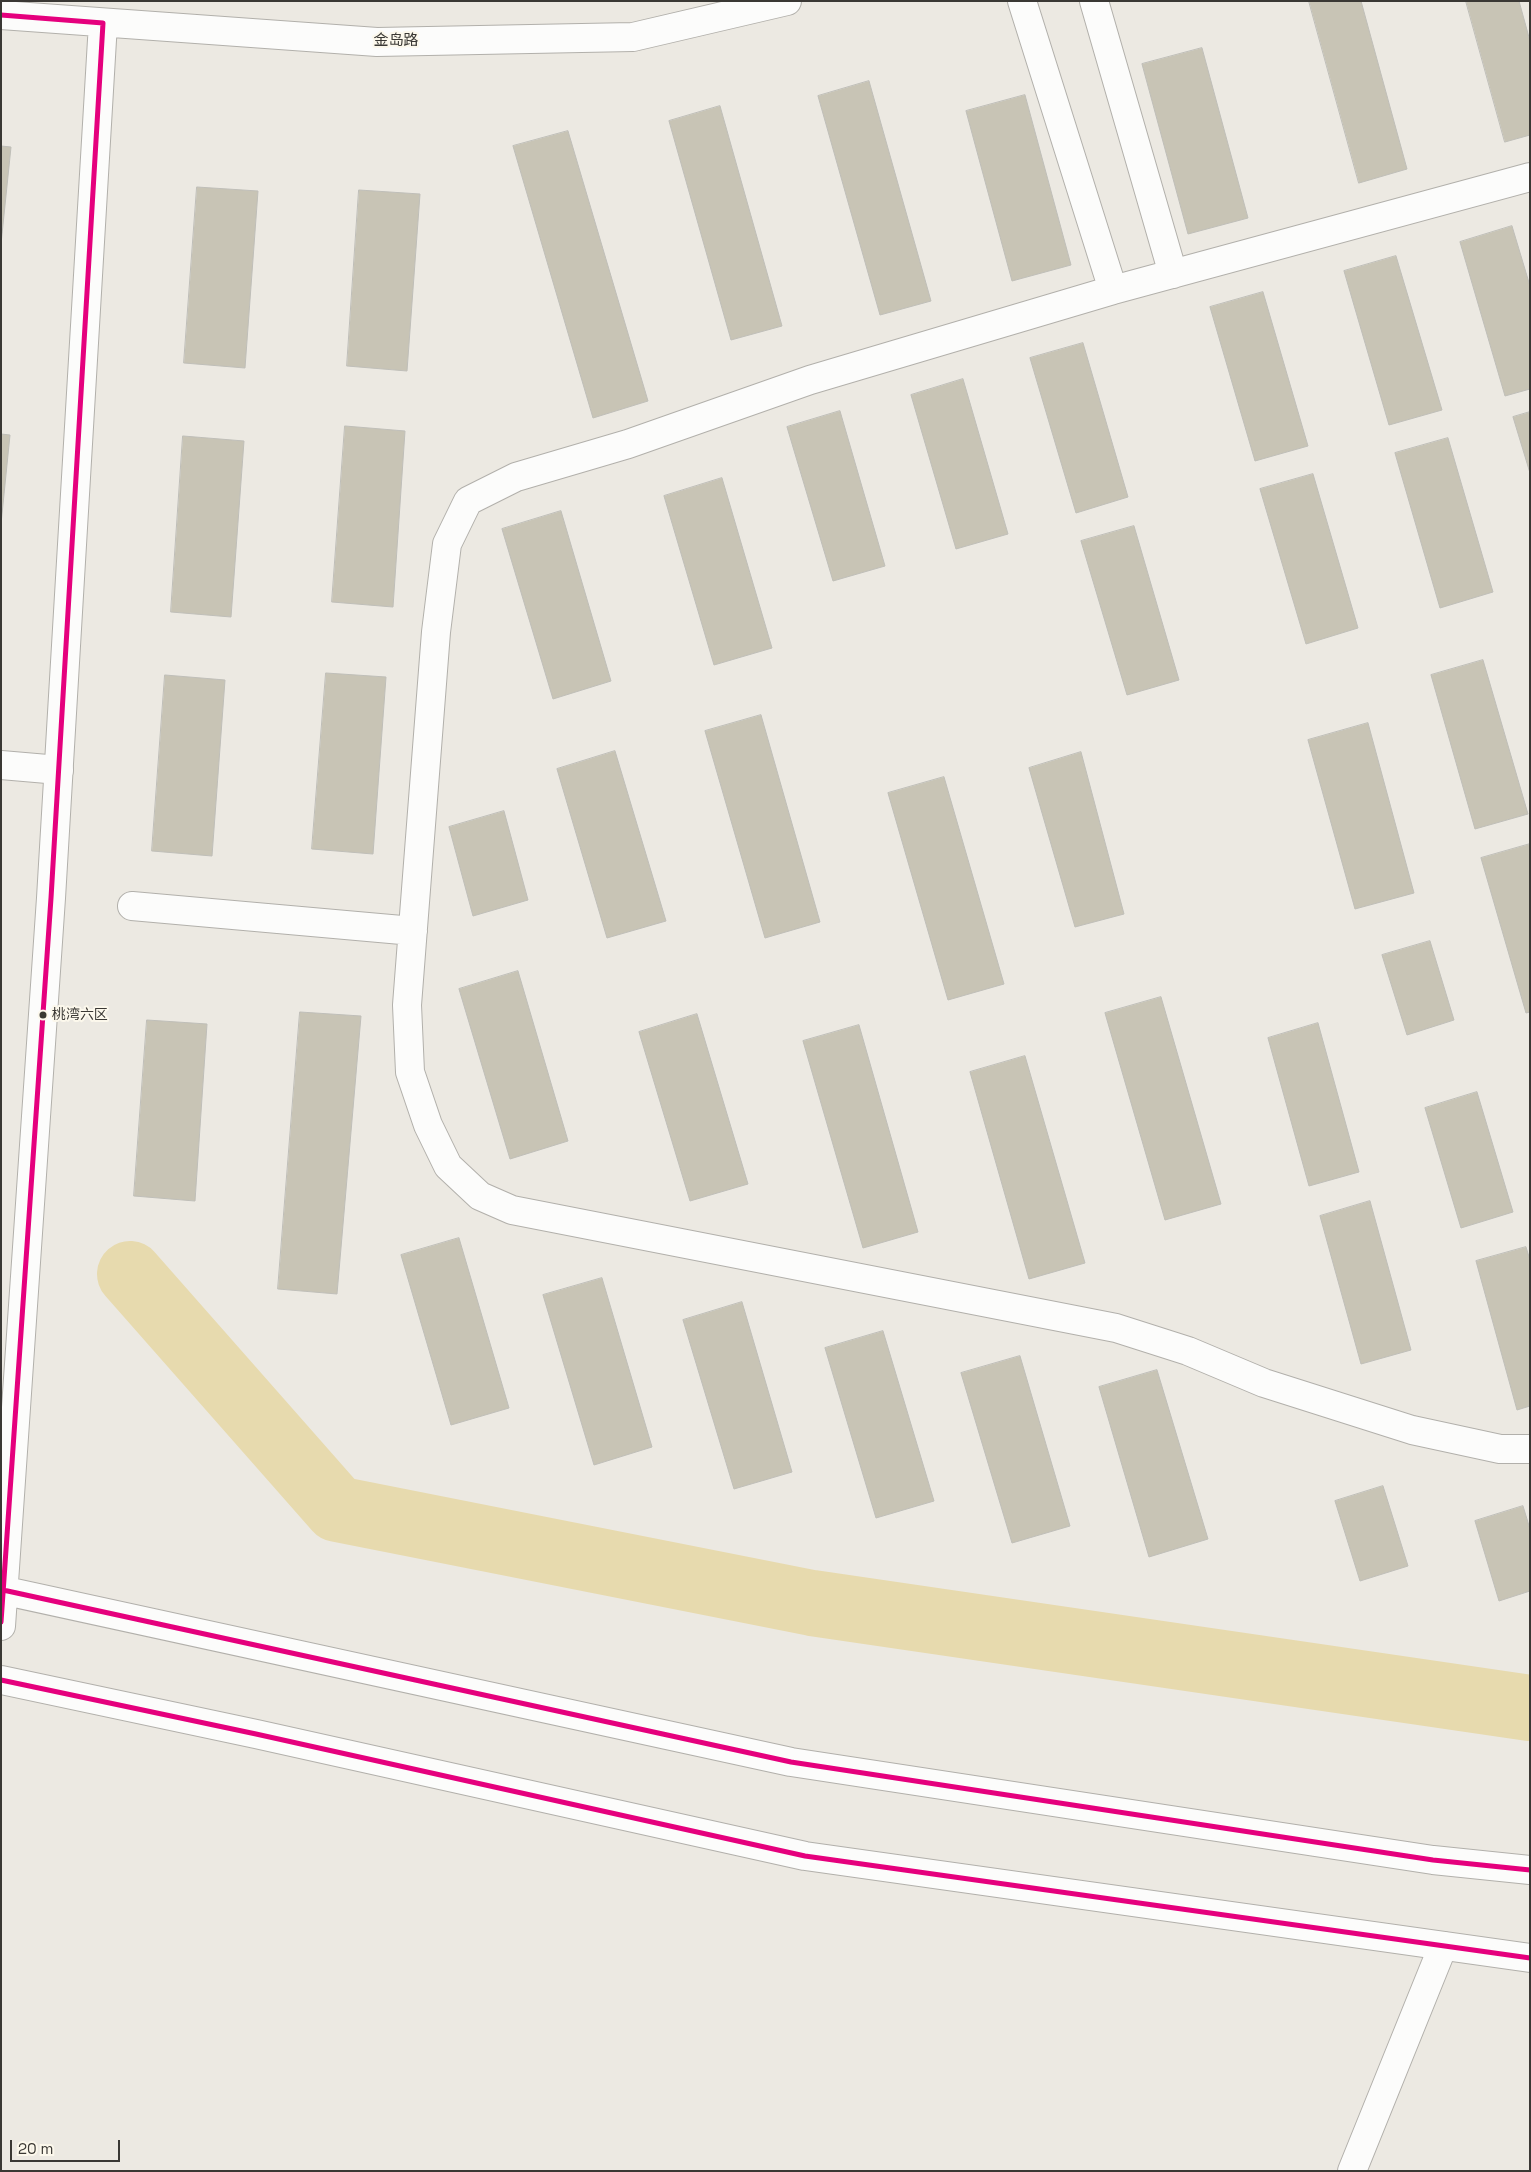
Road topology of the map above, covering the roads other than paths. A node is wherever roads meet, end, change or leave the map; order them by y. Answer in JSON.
{"nodes":[{"id":1,"x":787,"y":1,"type":"edge"},
{"id":2,"x":1022,"y":1,"type":"edge"},
{"id":3,"x":1094,"y":1,"type":"edge"},
{"id":4,"x":1,"y":15,"type":"edge"},
{"id":5,"x":103,"y":23,"type":"junction"},
{"id":6,"x":1530,"y":177,"type":"edge"},
{"id":7,"x":1173,"y":274,"type":"junction"},
{"id":8,"x":1113,"y":290,"type":"junction"},
{"id":9,"x":1,"y":765,"type":"edge"},
{"id":10,"x":59,"y":770,"type":"junction"},
{"id":11,"x":132,"y":906,"type":"dead end"},
{"id":12,"x":413,"y":932,"type":"junction"},
{"id":13,"x":1530,"y":1449,"type":"edge"},
{"id":14,"x":2,"y":1590,"type":"edge"},
{"id":15,"x":1,"y":1626,"type":"edge"},
{"id":16,"x":1,"y":1680,"type":"edge"},
{"id":17,"x":1530,"y":1870,"type":"edge"},
{"id":18,"x":1443,"y":1946,"type":"junction"},
{"id":19,"x":1530,"y":1958,"type":"edge"},
{"id":20,"x":1352,"y":2171,"type":"edge"}],
"edges":[{"from":1,"to":5,"type":"street","name":"金岛路"},
{"from":2,"to":8,"type":"street"},
{"from":3,"to":7,"type":"street"},
{"from":4,"to":5,"type":"street","name":"金岛路"},
{"from":5,"to":10,"type":"street"},
{"from":6,"to":7,"type":"street"},
{"from":7,"to":8,"type":"street"},
{"from":8,"to":12,"type":"street"},
{"from":9,"to":10,"type":"street"},
{"from":10,"to":14,"type":"street"},
{"from":11,"to":12,"type":"street"},
{"from":12,"to":13,"type":"street"},
{"from":14,"to":15,"type":"street"},
{"from":14,"to":17,"type":"street"},
{"from":16,"to":18,"type":"street"},
{"from":18,"to":19,"type":"street"},
{"from":18,"to":20,"type":"street"}]}
